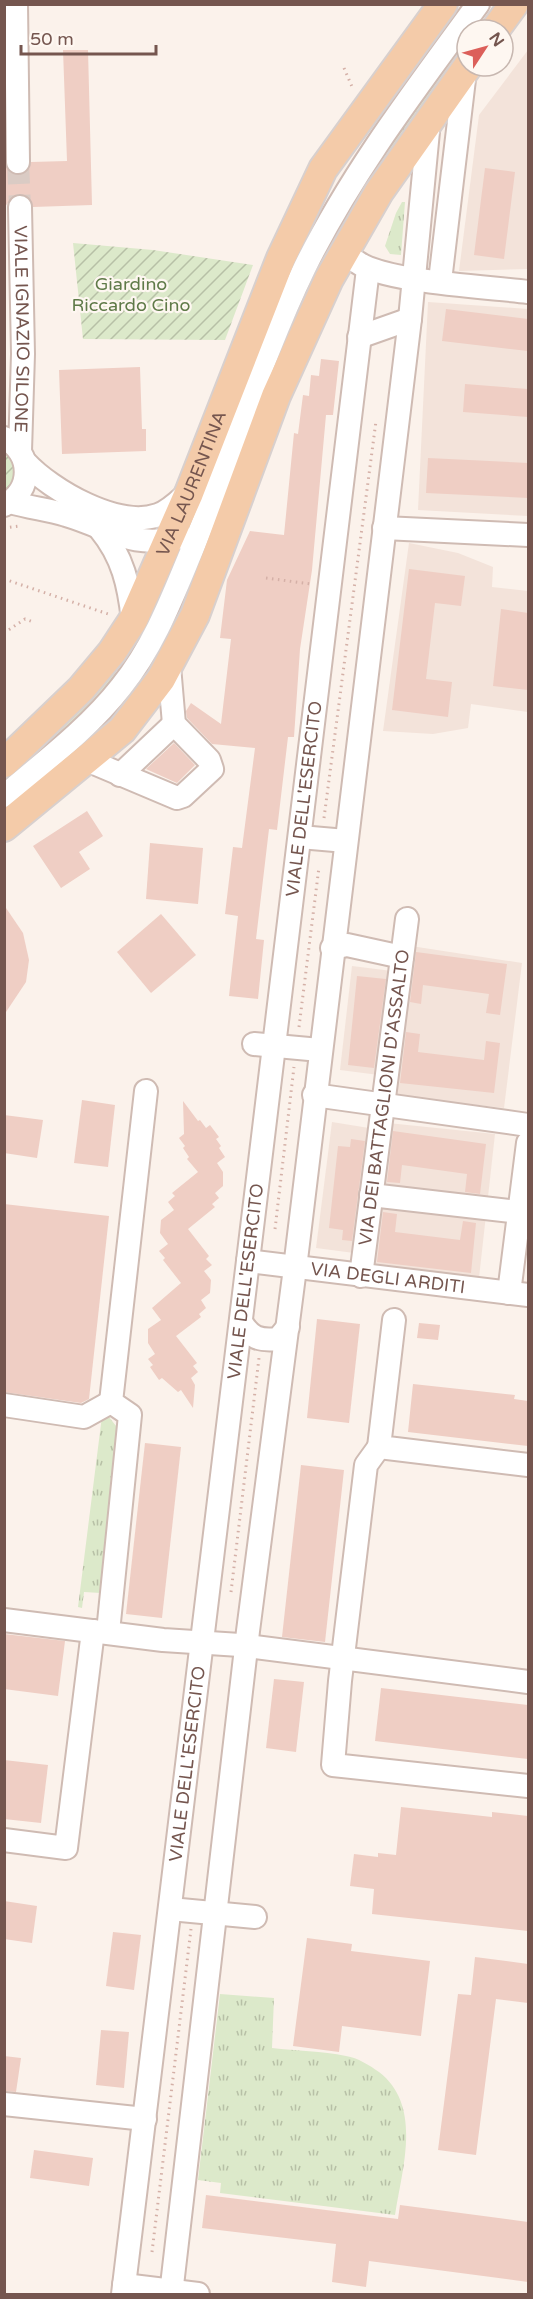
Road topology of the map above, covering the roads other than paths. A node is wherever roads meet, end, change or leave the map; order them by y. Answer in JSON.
{"nodes":[{"id":1,"x":16,"y":4,"type":"edge"},
{"id":2,"x":443,"y":4,"type":"edge"},
{"id":3,"x":478,"y":4,"type":"edge"},
{"id":4,"x":514,"y":4,"type":"edge"},
{"id":5,"x":504,"y":18,"type":"edge"},
{"id":6,"x":459,"y":78,"type":"edge"},
{"id":7,"x":465,"y":78,"type":"edge"},
{"id":8,"x":429,"y":120,"type":"junction"},
{"id":9,"x":18,"y":162,"type":"tunnel mouth"},
{"id":10,"x":323,"y":168,"type":"junction"},
{"id":11,"x":20,"y":207,"type":"tunnel mouth"},
{"id":12,"x":328,"y":221,"type":"junction"},
{"id":13,"x":344,"y":251,"type":"junction"},
{"id":14,"x":368,"y":269,"type":"junction"},
{"id":15,"x":413,"y":278,"type":"junction"},
{"id":16,"x":440,"y":281,"type":"junction"},
{"id":17,"x":528,"y":292,"type":"edge"},
{"id":18,"x":410,"y":319,"type":"junction"},
{"id":19,"x":359,"y":337,"type":"junction"},
{"id":20,"x":17,"y":450,"type":"edge"},
{"id":21,"x":189,"y":493,"type":"junction"},
{"id":22,"x":8,"y":503,"type":"edge"},
{"id":23,"x":230,"y":522,"type":"junction"},
{"id":24,"x":384,"y":528,"type":"junction"},
{"id":25,"x":100,"y":529,"type":"junction"},
{"id":26,"x":200,"y":534,"type":"junction"},
{"id":27,"x":528,"y":535,"type":"edge"},
{"id":28,"x":169,"y":540,"type":"junction"},
{"id":29,"x":133,"y":620,"type":"junction"},
{"id":30,"x":169,"y":666,"type":"junction"},
{"id":31,"x":174,"y":724,"type":"junction"},
{"id":32,"x":87,"y":760,"type":"junction"},
{"id":33,"x":4,"y":763,"type":"edge"},
{"id":34,"x":120,"y":775,"type":"junction"},
{"id":35,"x":4,"y":796,"type":"edge"},
{"id":36,"x":4,"y":827,"type":"edge"},
{"id":37,"x":300,"y":837,"type":"junction"},
{"id":38,"x":346,"y":841,"type":"junction"},
{"id":39,"x":407,"y":919,"type":"dead end"},
{"id":40,"x":332,"y":948,"type":"junction"},
{"id":41,"x":402,"y":957,"type":"junction"},
{"id":42,"x":264,"y":1044,"type":"junction"},
{"id":43,"x":320,"y":1050,"type":"junction"},
{"id":44,"x":146,"y":1091,"type":"dead end"},
{"id":45,"x":314,"y":1095,"type":"junction"},
{"id":46,"x":383,"y":1103,"type":"junction"},
{"id":47,"x":528,"y":1125,"type":"edge"},
{"id":48,"x":528,"y":1143,"type":"edge"},
{"id":49,"x":371,"y":1195,"type":"junction"},
{"id":50,"x":519,"y":1212,"type":"junction"},
{"id":51,"x":248,"y":1261,"type":"junction"},
{"id":52,"x":295,"y":1268,"type":"junction"},
{"id":53,"x":361,"y":1276,"type":"junction"},
{"id":54,"x":519,"y":1294,"type":"edge"},
{"id":55,"x":394,"y":1320,"type":"dead end"},
{"id":56,"x":241,"y":1322,"type":"junction"},
{"id":57,"x":288,"y":1327,"type":"junction"},
{"id":58,"x":111,"y":1402,"type":"junction"},
{"id":59,"x":4,"y":1405,"type":"edge"},
{"id":60,"x":379,"y":1446,"type":"junction"},
{"id":61,"x":528,"y":1465,"type":"edge"},
{"id":62,"x":4,"y":1620,"type":"edge"},
{"id":63,"x":100,"y":1632,"type":"junction"},
{"id":64,"x":203,"y":1641,"type":"junction"},
{"id":65,"x":246,"y":1646,"type":"junction"},
{"id":66,"x":343,"y":1658,"type":"junction"},
{"id":67,"x":528,"y":1682,"type":"edge"},
{"id":68,"x":528,"y":1786,"type":"edge"},
{"id":69,"x":4,"y":1840,"type":"edge"},
{"id":70,"x":170,"y":1909,"type":"junction"},
{"id":71,"x":217,"y":1913,"type":"junction"},
{"id":72,"x":255,"y":1917,"type":"dead end"},
{"id":73,"x":4,"y":2104,"type":"edge"},
{"id":74,"x":145,"y":2119,"type":"junction"},
{"id":75,"x":124,"y":2290,"type":"edge"},
{"id":76,"x":171,"y":2293,"type":"edge"},
{"id":77,"x":198,"y":2295,"type":"edge"}],
"edges":[{"from":1,"to":9,"type":"street"},
{"from":2,"to":10,"type":"main road","name":"VIA LAURENTINA"},
{"from":3,"to":12,"type":"street","name":"VIA LAURENTINA"},
{"from":4,"to":5,"type":"main road"},
{"from":6,"to":8,"type":"main road"},
{"from":7,"to":16,"type":"street"},
{"from":8,"to":13,"type":"main road"},
{"from":8,"to":15,"type":"street"},
{"from":10,"to":12,"type":"street","name":"VIA LAURENTINA"},
{"from":10,"to":21,"type":"main road","name":"VIA LAURENTINA"},
{"from":11,"to":20,"type":"street","name":"VIALE IGNAZIO SILONE"},
{"from":12,"to":13,"type":"street","name":"VIA LAURENTINA"},
{"from":12,"to":26,"type":"street","name":"VIA LAURENTINA"},
{"from":13,"to":14,"type":"street"},
{"from":13,"to":23,"type":"main road"},
{"from":14,"to":15,"type":"street"},
{"from":14,"to":19,"type":"street","name":"VIALE DELL'ESERCITO"},
{"from":15,"to":16,"type":"street"},
{"from":15,"to":18,"type":"street"},
{"from":16,"to":17,"type":"street"},
{"from":18,"to":19,"type":"street"},
{"from":18,"to":24,"type":"street"},
{"from":19,"to":37,"type":"street","name":"VIALE DELL'ESERCITO"},
{"from":20,"to":21,"type":"street"},
{"from":20,"to":22,"type":"street","name":"VIALE IGNAZIO SILONE"},
{"from":21,"to":28,"type":"main road","name":"VIA LAURENTINA"},
{"from":22,"to":25,"type":"street"},
{"from":23,"to":26,"type":"street"},
{"from":23,"to":30,"type":"main road"},
{"from":24,"to":27,"type":"street"},
{"from":24,"to":38,"type":"street"},
{"from":25,"to":28,"type":"street"},
{"from":25,"to":29,"type":"street"},
{"from":26,"to":28,"type":"street"},
{"from":26,"to":35,"type":"street","name":"VIA LAURENTINA"},
{"from":28,"to":29,"type":"main road","name":"VIA LAURENTINA"},
{"from":29,"to":33,"type":"main road","name":"VIA LAURENTINA"},
{"from":30,"to":31,"type":"street"},
{"from":30,"to":32,"type":"main road"},
{"from":31,"to":34,"type":"street"},
{"from":31,"to":34,"type":"street"},
{"from":32,"to":34,"type":"street"},
{"from":32,"to":36,"type":"main road"},
{"from":37,"to":38,"type":"street"},
{"from":37,"to":42,"type":"street","name":"VIALE DELL'ESERCITO"},
{"from":38,"to":40,"type":"street"},
{"from":39,"to":41,"type":"street","name":"VIA DEI BATTAGLIONI D'ASSALTO"},
{"from":40,"to":41,"type":"street"},
{"from":40,"to":43,"type":"street"},
{"from":41,"to":46,"type":"street","name":"VIA DEI BATTAGLIONI D'ASSALTO"},
{"from":42,"to":43,"type":"street"},
{"from":42,"to":51,"type":"street","name":"VIALE DELL'ESERCITO"},
{"from":43,"to":45,"type":"street"},
{"from":44,"to":58,"type":"street"},
{"from":45,"to":46,"type":"street"},
{"from":45,"to":52,"type":"street"},
{"from":46,"to":47,"type":"street"},
{"from":46,"to":49,"type":"street","name":"VIA DEI BATTAGLIONI D'ASSALTO"},
{"from":48,"to":50,"type":"street"},
{"from":49,"to":50,"type":"street"},
{"from":49,"to":53,"type":"street","name":"VIA DEI BATTAGLIONI D'ASSALTO"},
{"from":50,"to":54,"type":"street"},
{"from":51,"to":52,"type":"street","name":"VIA DEGLI ARDITI"},
{"from":51,"to":56,"type":"street","name":"VIALE DELL'ESERCITO"},
{"from":52,"to":53,"type":"street","name":"VIA DEGLI ARDITI"},
{"from":52,"to":57,"type":"street"},
{"from":53,"to":54,"type":"street","name":"VIA DEGLI ARDITI"},
{"from":55,"to":60,"type":"street"},
{"from":56,"to":57,"type":"street"},
{"from":56,"to":64,"type":"street","name":"VIALE DELL'ESERCITO"},
{"from":57,"to":65,"type":"street"},
{"from":58,"to":59,"type":"street"},
{"from":58,"to":63,"type":"street"},
{"from":60,"to":61,"type":"street"},
{"from":60,"to":66,"type":"street"},
{"from":62,"to":63,"type":"street"},
{"from":63,"to":64,"type":"street"},
{"from":63,"to":69,"type":"street"},
{"from":64,"to":65,"type":"street"},
{"from":64,"to":70,"type":"street","name":"VIALE DELL'ESERCITO"},
{"from":65,"to":66,"type":"street"},
{"from":65,"to":71,"type":"street"},
{"from":66,"to":67,"type":"street"},
{"from":66,"to":68,"type":"street"},
{"from":70,"to":71,"type":"street"},
{"from":70,"to":74,"type":"street","name":"VIALE DELL'ESERCITO"},
{"from":71,"to":72,"type":"street"},
{"from":71,"to":76,"type":"street"},
{"from":73,"to":74,"type":"street"},
{"from":74,"to":75,"type":"street","name":"VIALE DELL'ESERCITO"},
{"from":75,"to":76,"type":"street"},
{"from":76,"to":77,"type":"street"}]}
